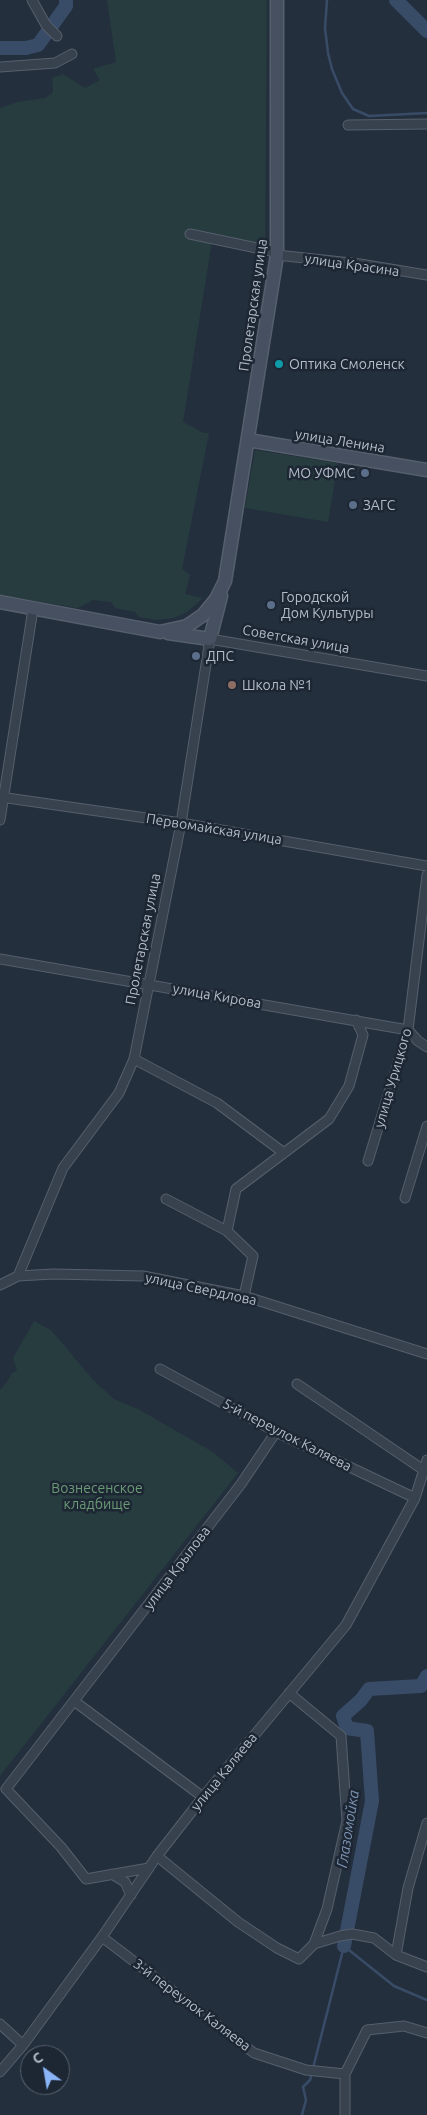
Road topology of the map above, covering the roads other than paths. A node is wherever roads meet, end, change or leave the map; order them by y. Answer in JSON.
{"nodes":[{"id":1,"x":32,"y":0,"type":"edge"},
{"id":2,"x":276,"y":0,"type":"edge"},
{"id":3,"x":57,"y":36,"type":"dead end"},
{"id":4,"x":72,"y":54,"type":"dead end"},
{"id":5,"x":0,"y":67,"type":"edge"},
{"id":6,"x":427,"y":124,"type":"edge"},
{"id":7,"x":348,"y":125,"type":"dead end"},
{"id":8,"x":190,"y":234,"type":"dead end"},
{"id":9,"x":278,"y":255,"type":"junction"},
{"id":10,"x":427,"y":275,"type":"edge"},
{"id":11,"x":248,"y":440,"type":"junction"},
{"id":12,"x":427,"y":470,"type":"edge"},
{"id":13,"x":225,"y":581,"type":"junction"},
{"id":14,"x":0,"y":602,"type":"edge"},
{"id":15,"x":33,"y":609,"type":"junction"},
{"id":16,"x":187,"y":626,"type":"joint"},
{"id":17,"x":160,"y":632,"type":"junction"},
{"id":18,"x":210,"y":639,"type":"junction"},
{"id":19,"x":427,"y":676,"type":"edge"},
{"id":20,"x":2,"y":797,"type":"edge"},
{"id":21,"x":0,"y":820,"type":"edge"},
{"id":22,"x":181,"y":823,"type":"junction"},
{"id":23,"x":427,"y":866,"type":"edge"},
{"id":24,"x":427,"y":875,"type":"edge"},
{"id":25,"x":0,"y":959,"type":"edge"},
{"id":26,"x":150,"y":984,"type":"junction"},
{"id":27,"x":356,"y":1020,"type":"junction"},
{"id":28,"x":408,"y":1030,"type":"junction"},
{"id":29,"x":427,"y":1047,"type":"edge"},
{"id":30,"x":134,"y":1059,"type":"junction"},
{"id":31,"x":427,"y":1126,"type":"edge"},
{"id":32,"x":284,"y":1153,"type":"junction"},
{"id":33,"x":368,"y":1162,"type":"dead end"},
{"id":34,"x":405,"y":1198,"type":"dead end"},
{"id":35,"x":166,"y":1199,"type":"dead end"},
{"id":36,"x":227,"y":1231,"type":"junction"},
{"id":37,"x":18,"y":1276,"type":"junction"},
{"id":38,"x":0,"y":1285,"type":"edge"},
{"id":39,"x":244,"y":1296,"type":"junction"},
{"id":40,"x":427,"y":1354,"type":"edge"},
{"id":41,"x":160,"y":1368,"type":"dead end"},
{"id":42,"x":297,"y":1384,"type":"dead end"},
{"id":43,"x":276,"y":1432,"type":"junction"},
{"id":44,"x":427,"y":1460,"type":"edge"},
{"id":45,"x":425,"y":1471,"type":"junction"},
{"id":46,"x":415,"y":1498,"type":"junction"},
{"id":47,"x":289,"y":1693,"type":"junction"},
{"id":48,"x":74,"y":1701,"type":"junction"},
{"id":49,"x":203,"y":1797,"type":"junction"},
{"id":50,"x":427,"y":1822,"type":"edge"},
{"id":51,"x":158,"y":1856,"type":"junction"},
{"id":52,"x":149,"y":1868,"type":"junction"},
{"id":53,"x":112,"y":1874,"type":"junction"},
{"id":54,"x":131,"y":1895,"type":"junction"},
{"id":55,"x":102,"y":1937,"type":"junction"},
{"id":56,"x":314,"y":1944,"type":"junction"},
{"id":57,"x":396,"y":1954,"type":"junction"},
{"id":58,"x":427,"y":1967,"type":"edge"},
{"id":59,"x":0,"y":2024,"type":"edge"},
{"id":60,"x":427,"y":2033,"type":"edge"},
{"id":61,"x":23,"y":2045,"type":"joint"},
{"id":62,"x":20,"y":2049,"type":"edge"},
{"id":63,"x":0,"y":2072,"type":"edge"},
{"id":64,"x":345,"y":2074,"type":"junction"},
{"id":65,"x":345,"y":2115,"type":"edge"}],
"edges":[{"from":1,"to":3,"type":"street"},
{"from":2,"to":9,"type":"main road","name":"Пролетарская улица"},
{"from":4,"to":5,"type":"street"},
{"from":6,"to":7,"type":"street"},
{"from":8,"to":9,"type":"street","name":"улица Красина"},
{"from":9,"to":10,"type":"street","name":"улица Красина"},
{"from":9,"to":11,"type":"main road","name":"Пролетарская улица"},
{"from":11,"to":12,"type":"main road","name":"улица Ленина"},
{"from":11,"to":13,"type":"main road","name":"Пролетарская улица"},
{"from":13,"to":16,"type":"main road","name":"Пролетарская улица"},
{"from":13,"to":18,"type":"main road","name":"Пролетарская улица"},
{"from":14,"to":15,"type":"main road","name":"Советская улица"},
{"from":15,"to":17,"type":"main road","name":"Советская улица"},
{"from":15,"to":20,"type":"street"},
{"from":16,"to":17,"type":"main road","name":"Советская улица"},
{"from":17,"to":18,"type":"main road","name":"Советская улица"},
{"from":18,"to":19,"type":"street","name":"Советская улица"},
{"from":18,"to":22,"type":"street","name":"Пролетарская улица"},
{"from":20,"to":21,"type":"street"},
{"from":20,"to":22,"type":"street","name":"Первомайская улица"},
{"from":22,"to":23,"type":"street","name":"Первомайская улица"},
{"from":22,"to":26,"type":"street","name":"Пролетарская улица"},
{"from":24,"to":28,"type":"street","name":"улица Урицкого"},
{"from":25,"to":26,"type":"street","name":"улица Кирова"},
{"from":26,"to":27,"type":"street","name":"улица Кирова"},
{"from":26,"to":30,"type":"street","name":"Пролетарская улица"},
{"from":27,"to":28,"type":"street","name":"улица Кирова"},
{"from":27,"to":32,"type":"street"},
{"from":28,"to":29,"type":"street"},
{"from":28,"to":33,"type":"street","name":"улица Урицкого"},
{"from":30,"to":32,"type":"street"},
{"from":30,"to":37,"type":"street","name":"Пролетарская улица"},
{"from":31,"to":34,"type":"street"},
{"from":32,"to":36,"type":"street"},
{"from":35,"to":36,"type":"street"},
{"from":36,"to":39,"type":"street"},
{"from":37,"to":38,"type":"street","name":"улица Свердлова"},
{"from":37,"to":39,"type":"street","name":"улица Свердлова"},
{"from":39,"to":40,"type":"street","name":"улица Свердлова"},
{"from":41,"to":43,"type":"street","name":"5-й переулок Каляева"},
{"from":42,"to":45,"type":"street"},
{"from":43,"to":46,"type":"street","name":"5-й переулок Каляева"},
{"from":43,"to":48,"type":"street","name":"улица Крылова"},
{"from":44,"to":45,"type":"street","name":"улица Каляева"},
{"from":45,"to":46,"type":"street","name":"улица Каляева"},
{"from":46,"to":47,"type":"street","name":"улица Каляева"},
{"from":47,"to":49,"type":"street","name":"улица Каляева"},
{"from":47,"to":56,"type":"street"},
{"from":48,"to":49,"type":"street"},
{"from":48,"to":53,"type":"street","name":"улица Крылова"},
{"from":49,"to":51,"type":"street","name":"улица Каляева"},
{"from":50,"to":57,"type":"street"},
{"from":51,"to":52,"type":"street","name":"улица Каляева"},
{"from":51,"to":56,"type":"street"},
{"from":52,"to":53,"type":"street","name":"улица Крылова"},
{"from":52,"to":54,"type":"street","name":"улица Каляева"},
{"from":53,"to":54,"type":"street"},
{"from":54,"to":55,"type":"street","name":"улица Каляева"},
{"from":55,"to":61,"type":"street","name":"улица Каляева"},
{"from":55,"to":64,"type":"street","name":"3-й переулок Каляева"},
{"from":56,"to":57,"type":"street"},
{"from":57,"to":58,"type":"street"},
{"from":59,"to":61,"type":"street"},
{"from":60,"to":64,"type":"street"},
{"from":62,"to":63,"type":"street","name":"улица Каляева"},
{"from":64,"to":65,"type":"street"}]}
